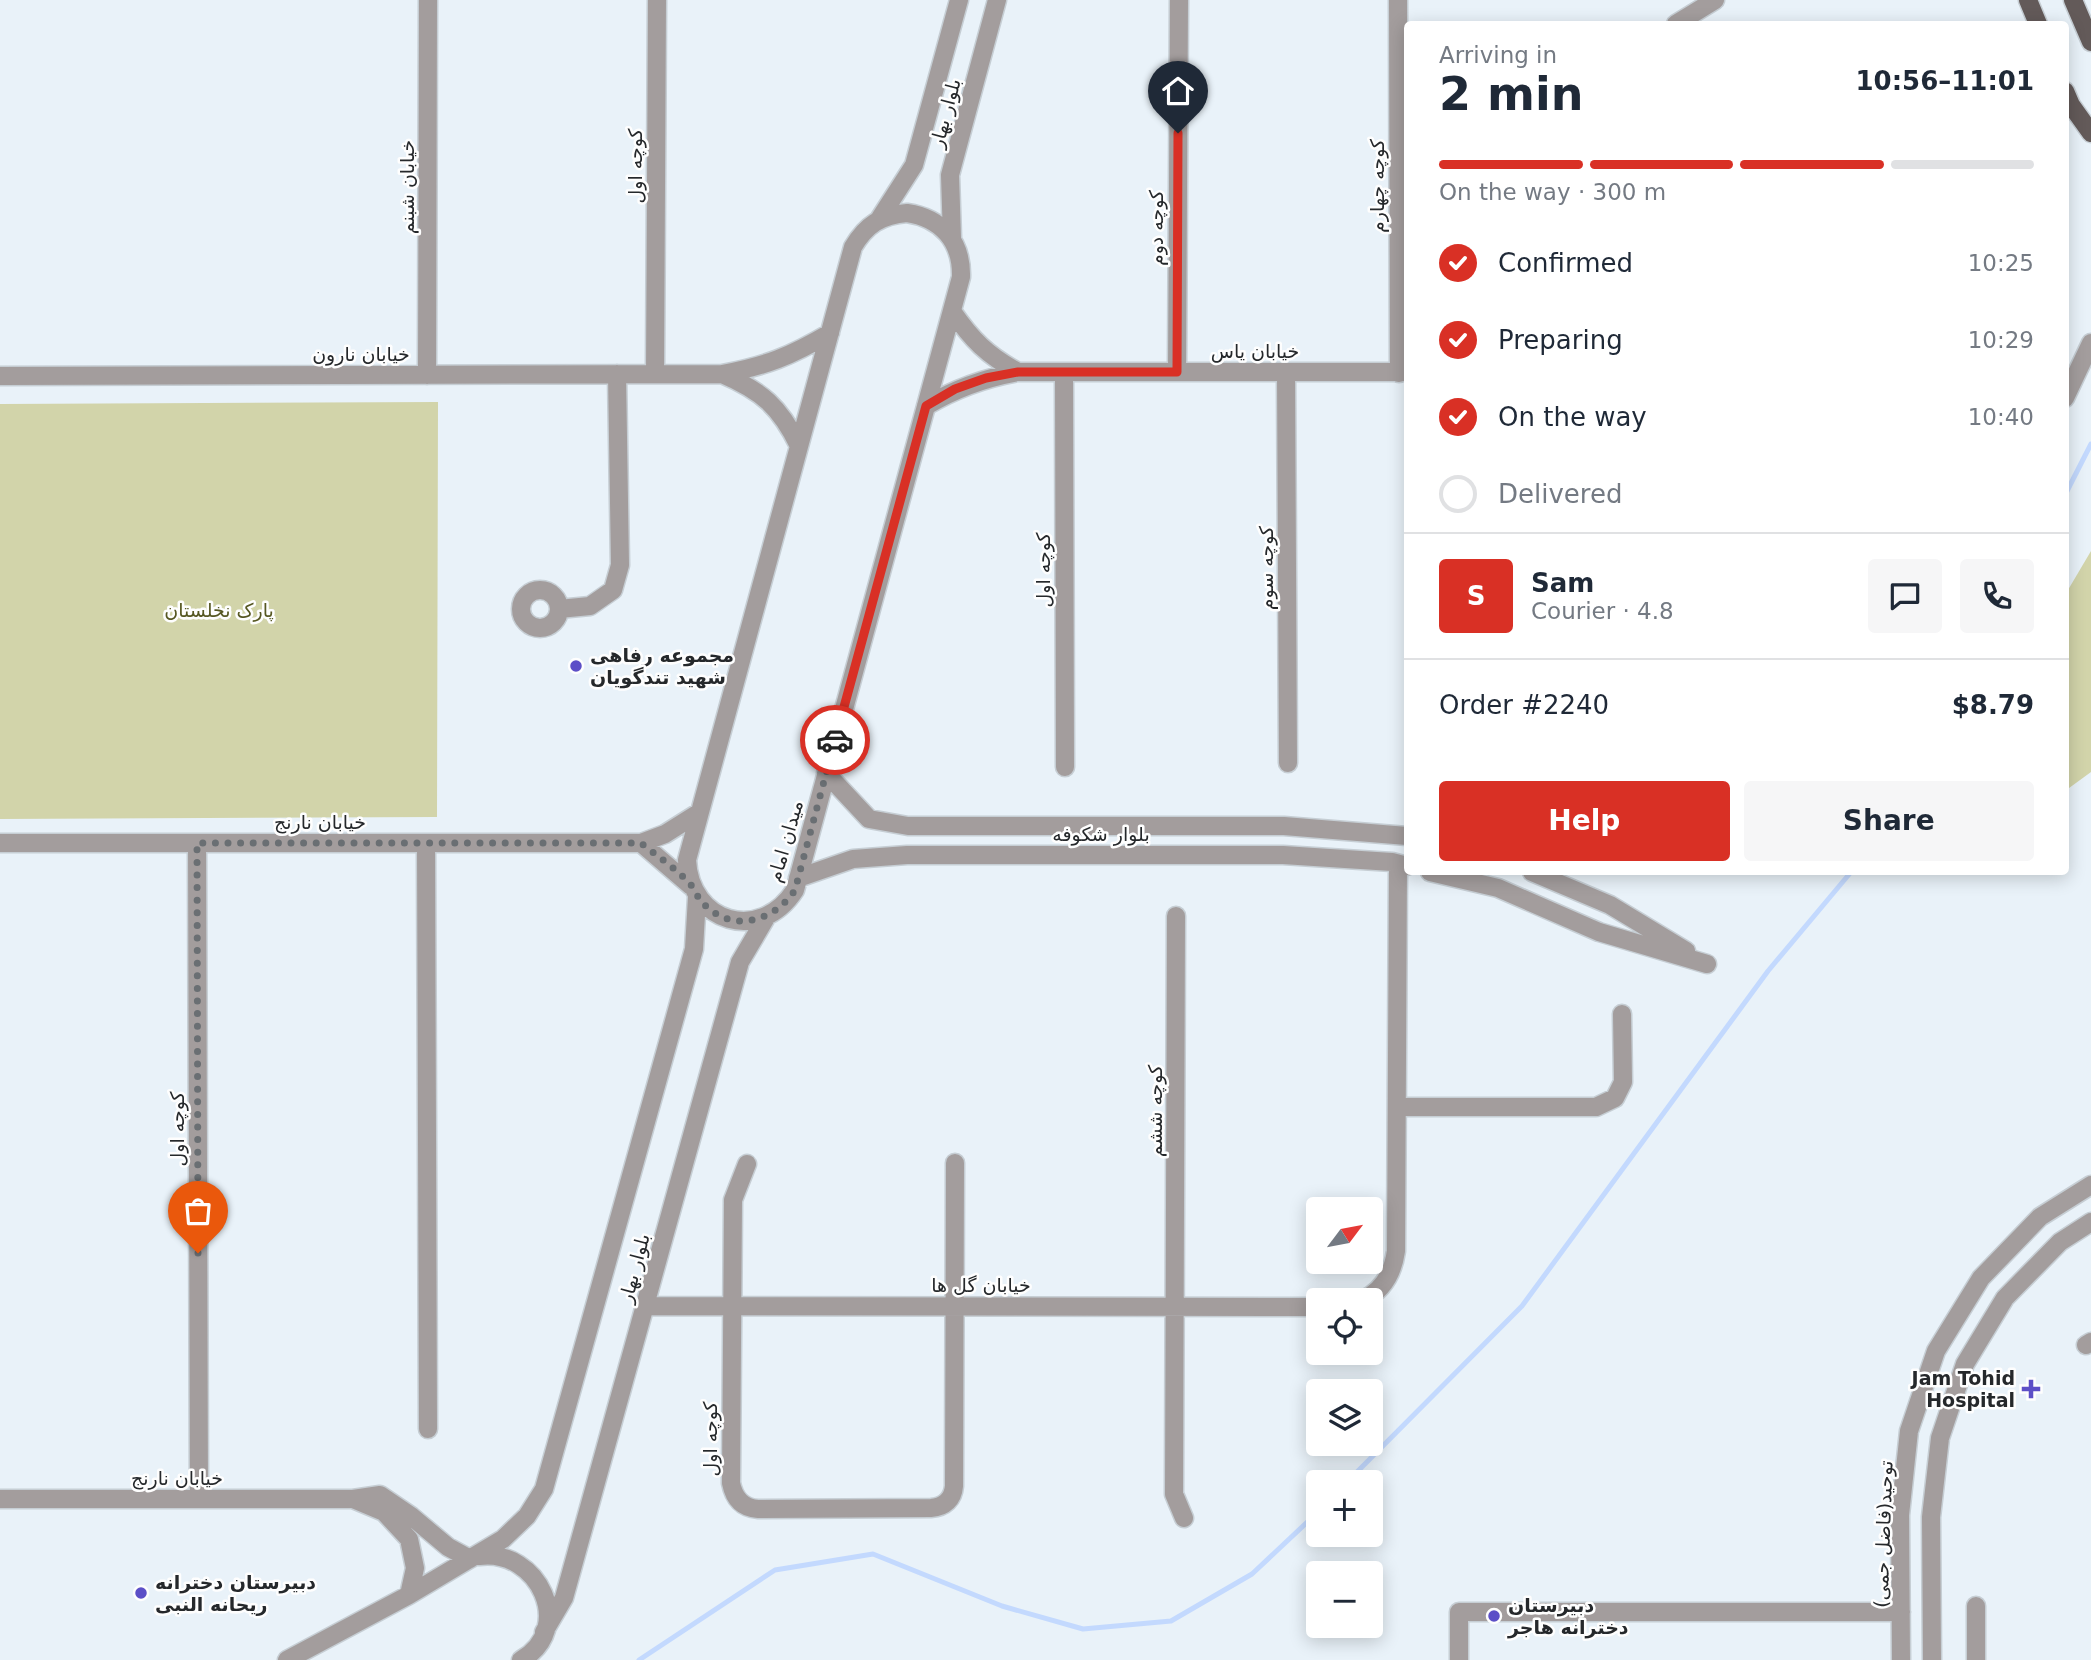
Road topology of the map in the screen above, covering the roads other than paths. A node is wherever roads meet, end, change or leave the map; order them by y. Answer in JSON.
{"nodes":[{"id":1,"x":428,"y":0,"type":"edge"},
{"id":2,"x":657,"y":0,"type":"edge"},
{"id":3,"x":959,"y":0,"type":"edge"},
{"id":4,"x":997,"y":0,"type":"edge"},
{"id":5,"x":1177,"y":0,"type":"edge"},
{"id":6,"x":1398,"y":0,"type":"edge"},
{"id":7,"x":1715,"y":0,"type":"edge"},
{"id":8,"x":2028,"y":0,"type":"edge"},
{"id":9,"x":2073,"y":0,"type":"edge"},
{"id":10,"x":1688,"y":21,"type":"edge"},
{"id":11,"x":2037,"y":21,"type":"edge"},
{"id":12,"x":2091,"y":42,"type":"edge"},
{"id":13,"x":2069,"y":100,"type":"edge"},
{"id":14,"x":2091,"y":133,"type":"edge"},
{"id":15,"x":880,"y":218,"type":"junction"},
{"id":16,"x":952,"y":238,"type":"junction"},
{"id":17,"x":952,"y":311,"type":"junction"},
{"id":18,"x":830,"y":333,"type":"junction"},
{"id":19,"x":2091,"y":343,"type":"edge"},
{"id":20,"x":1018,"y":372,"type":"junction"},
{"id":21,"x":1064,"y":372,"type":"junction"},
{"id":22,"x":1177,"y":372,"type":"junction"},
{"id":23,"x":1286,"y":372,"type":"junction"},
{"id":24,"x":1403,"y":372,"type":"edge"},
{"id":25,"x":617,"y":374,"type":"junction"},
{"id":26,"x":655,"y":374,"type":"junction"},
{"id":27,"x":722,"y":374,"type":"junction"},
{"id":28,"x":427,"y":375,"type":"junction"},
{"id":29,"x":0,"y":376,"type":"edge"},
{"id":30,"x":2069,"y":390,"type":"edge"},
{"id":31,"x":926,"y":406,"type":"junction"},
{"id":32,"x":799,"y":446,"type":"junction"},
{"id":33,"x":559,"y":609,"type":"dead end"},
{"id":34,"x":1288,"y":763,"type":"dead end"},
{"id":35,"x":1065,"y":767,"type":"dead end"},
{"id":36,"x":826,"y":773,"type":"junction"},
{"id":37,"x":700,"y":812,"type":"junction"},
{"id":38,"x":1404,"y":836,"type":"edge"},
{"id":39,"x":197,"y":843,"type":"junction"},
{"id":40,"x":426,"y":843,"type":"junction"},
{"id":41,"x":641,"y":843,"type":"junction"},
{"id":42,"x":0,"y":844,"type":"edge"},
{"id":43,"x":1403,"y":865,"type":"edge"},
{"id":44,"x":1443,"y":875,"type":"edge"},
{"id":45,"x":1539,"y":875,"type":"edge"},
{"id":46,"x":798,"y":878,"type":"junction"},
{"id":47,"x":694,"y":891,"type":"junction"},
{"id":48,"x":767,"y":916,"type":"junction"},
{"id":49,"x":1176,"y":916,"type":"dead end"},
{"id":50,"x":1622,"y":1014,"type":"dead end"},
{"id":51,"x":1397,"y":1107,"type":"junction"},
{"id":52,"x":955,"y":1163,"type":"dead end"},
{"id":53,"x":747,"y":1164,"type":"dead end"},
{"id":54,"x":2091,"y":1185,"type":"edge"},
{"id":55,"x":2091,"y":1222,"type":"edge"},
{"id":56,"x":1380,"y":1288,"type":"edge"},
{"id":57,"x":645,"y":1306,"type":"junction"},
{"id":58,"x":732,"y":1306,"type":"junction"},
{"id":59,"x":954,"y":1306,"type":"junction"},
{"id":60,"x":1175,"y":1306,"type":"junction"},
{"id":61,"x":1306,"y":1307,"type":"edge"},
{"id":62,"x":428,"y":1429,"type":"dead end"},
{"id":63,"x":0,"y":1499,"type":"edge"},
{"id":64,"x":198,"y":1499,"type":"junction"},
{"id":65,"x":353,"y":1499,"type":"junction"},
{"id":66,"x":1184,"y":1518,"type":"dead end"},
{"id":67,"x":473,"y":1557,"type":"junction"},
{"id":68,"x":409,"y":1595,"type":"junction"},
{"id":69,"x":1976,"y":1606,"type":"dead end"},
{"id":70,"x":1901,"y":1612,"type":"junction"},
{"id":71,"x":544,"y":1632,"type":"junction"},
{"id":72,"x":287,"y":1660,"type":"edge"},
{"id":73,"x":521,"y":1660,"type":"edge"},
{"id":74,"x":1459,"y":1660,"type":"edge"},
{"id":75,"x":1901,"y":1660,"type":"edge"},
{"id":76,"x":1932,"y":1660,"type":"edge"},
{"id":77,"x":1976,"y":1660,"type":"edge"}],
"edges":[{"from":1,"to":28,"type":"street","name":"خیابان شبنم"},
{"from":2,"to":26,"type":"street","name":"کوچه اول"},
{"from":3,"to":15,"type":"street","name":"بلوار بهار"},
{"from":4,"to":16,"type":"street","name":"بلوار بهار"},
{"from":5,"to":22,"type":"street"},
{"from":6,"to":24,"type":"street","name":"کوچه چهارم"},
{"from":7,"to":10,"type":"street"},
{"from":8,"to":11,"type":"main road"},
{"from":9,"to":12,"type":"main road"},
{"from":13,"to":14,"type":"main road"},
{"from":15,"to":16,"type":"street"},
{"from":15,"to":18,"type":"street"},
{"from":16,"to":17,"type":"street","name":"میدان امام"},
{"from":17,"to":20,"type":"street"},
{"from":17,"to":31,"type":"street","name":"میدان امام"},
{"from":18,"to":27,"type":"street","name":"خیابان نارون"},
{"from":18,"to":32,"type":"street"},
{"from":19,"to":30,"type":"street"},
{"from":20,"to":21,"type":"street","name":"خیابان یاس"},
{"from":20,"to":31,"type":"street","name":"خیابان یاس"},
{"from":21,"to":22,"type":"street","name":"خیابان یاس"},
{"from":21,"to":35,"type":"street","name":"کوچه اول"},
{"from":22,"to":23,"type":"street","name":"خیابان یاس"},
{"from":23,"to":24,"type":"street","name":"خیابان یاس"},
{"from":23,"to":34,"type":"street","name":"کوچه سوم"},
{"from":25,"to":26,"type":"street","name":"خیابان نارون"},
{"from":25,"to":28,"type":"street","name":"خیابان نارون"},
{"from":25,"to":33,"type":"street"},
{"from":26,"to":27,"type":"street","name":"خیابان نارون"},
{"from":27,"to":32,"type":"street"},
{"from":28,"to":29,"type":"street","name":"خیابان نارون"},
{"from":31,"to":36,"type":"street","name":"میدان امام"},
{"from":32,"to":37,"type":"street"},
{"from":36,"to":38,"type":"street","name":"بلوار شکوفه"},
{"from":36,"to":46,"type":"street","name":"میدان امام"},
{"from":37,"to":41,"type":"street"},
{"from":37,"to":47,"type":"street"},
{"from":39,"to":40,"type":"street","name":"خیابان نارنج"},
{"from":39,"to":42,"type":"street","name":"خیابان نارنج"},
{"from":39,"to":64,"type":"street","name":"کوچه اول"},
{"from":40,"to":41,"type":"street","name":"خیابان نارنج"},
{"from":40,"to":62,"type":"street"},
{"from":41,"to":47,"type":"street"},
{"from":43,"to":46,"type":"street","name":"بلوار شکوفه"},
{"from":43,"to":51,"type":"street"},
{"from":44,"to":45,"type":"street"},
{"from":46,"to":48,"type":"street","name":"میدان امام"},
{"from":47,"to":48,"type":"street"},
{"from":47,"to":67,"type":"street","name":"بلوار بهار"},
{"from":48,"to":57,"type":"street","name":"بلوار بهار"},
{"from":49,"to":60,"type":"street","name":"کوچه ششم"},
{"from":50,"to":51,"type":"street"},
{"from":51,"to":56,"type":"street"},
{"from":52,"to":59,"type":"street"},
{"from":53,"to":58,"type":"street"},
{"from":54,"to":70,"type":"street","name":"توحید(فاضل جمی)"},
{"from":55,"to":76,"type":"street"},
{"from":57,"to":58,"type":"street","name":"خیابان گل ها"},
{"from":57,"to":71,"type":"street","name":"بلوار بهار"},
{"from":58,"to":59,"type":"street","name":"خیابان گل ها"},
{"from":58,"to":59,"type":"street","name":"کوچه اول"},
{"from":59,"to":60,"type":"street","name":"خیابان گل ها"},
{"from":60,"to":61,"type":"street","name":"خیابان گل ها"},
{"from":60,"to":66,"type":"street","name":"کوچه ششم"},
{"from":63,"to":64,"type":"street","name":"خیابان نارنج"},
{"from":64,"to":65,"type":"street","name":"خیابان نارنج"},
{"from":65,"to":67,"type":"street","name":"خیابان نارنج"},
{"from":65,"to":68,"type":"street"},
{"from":67,"to":68,"type":"street","name":"بلوار بهار"},
{"from":67,"to":71,"type":"street"},
{"from":68,"to":72,"type":"street","name":"بلوار بهار"},
{"from":69,"to":77,"type":"street"},
{"from":70,"to":74,"type":"street"},
{"from":70,"to":75,"type":"street","name":"توحید(فاضل جمی)"},
{"from":71,"to":73,"type":"street","name":"بلوار بهار"}]}
